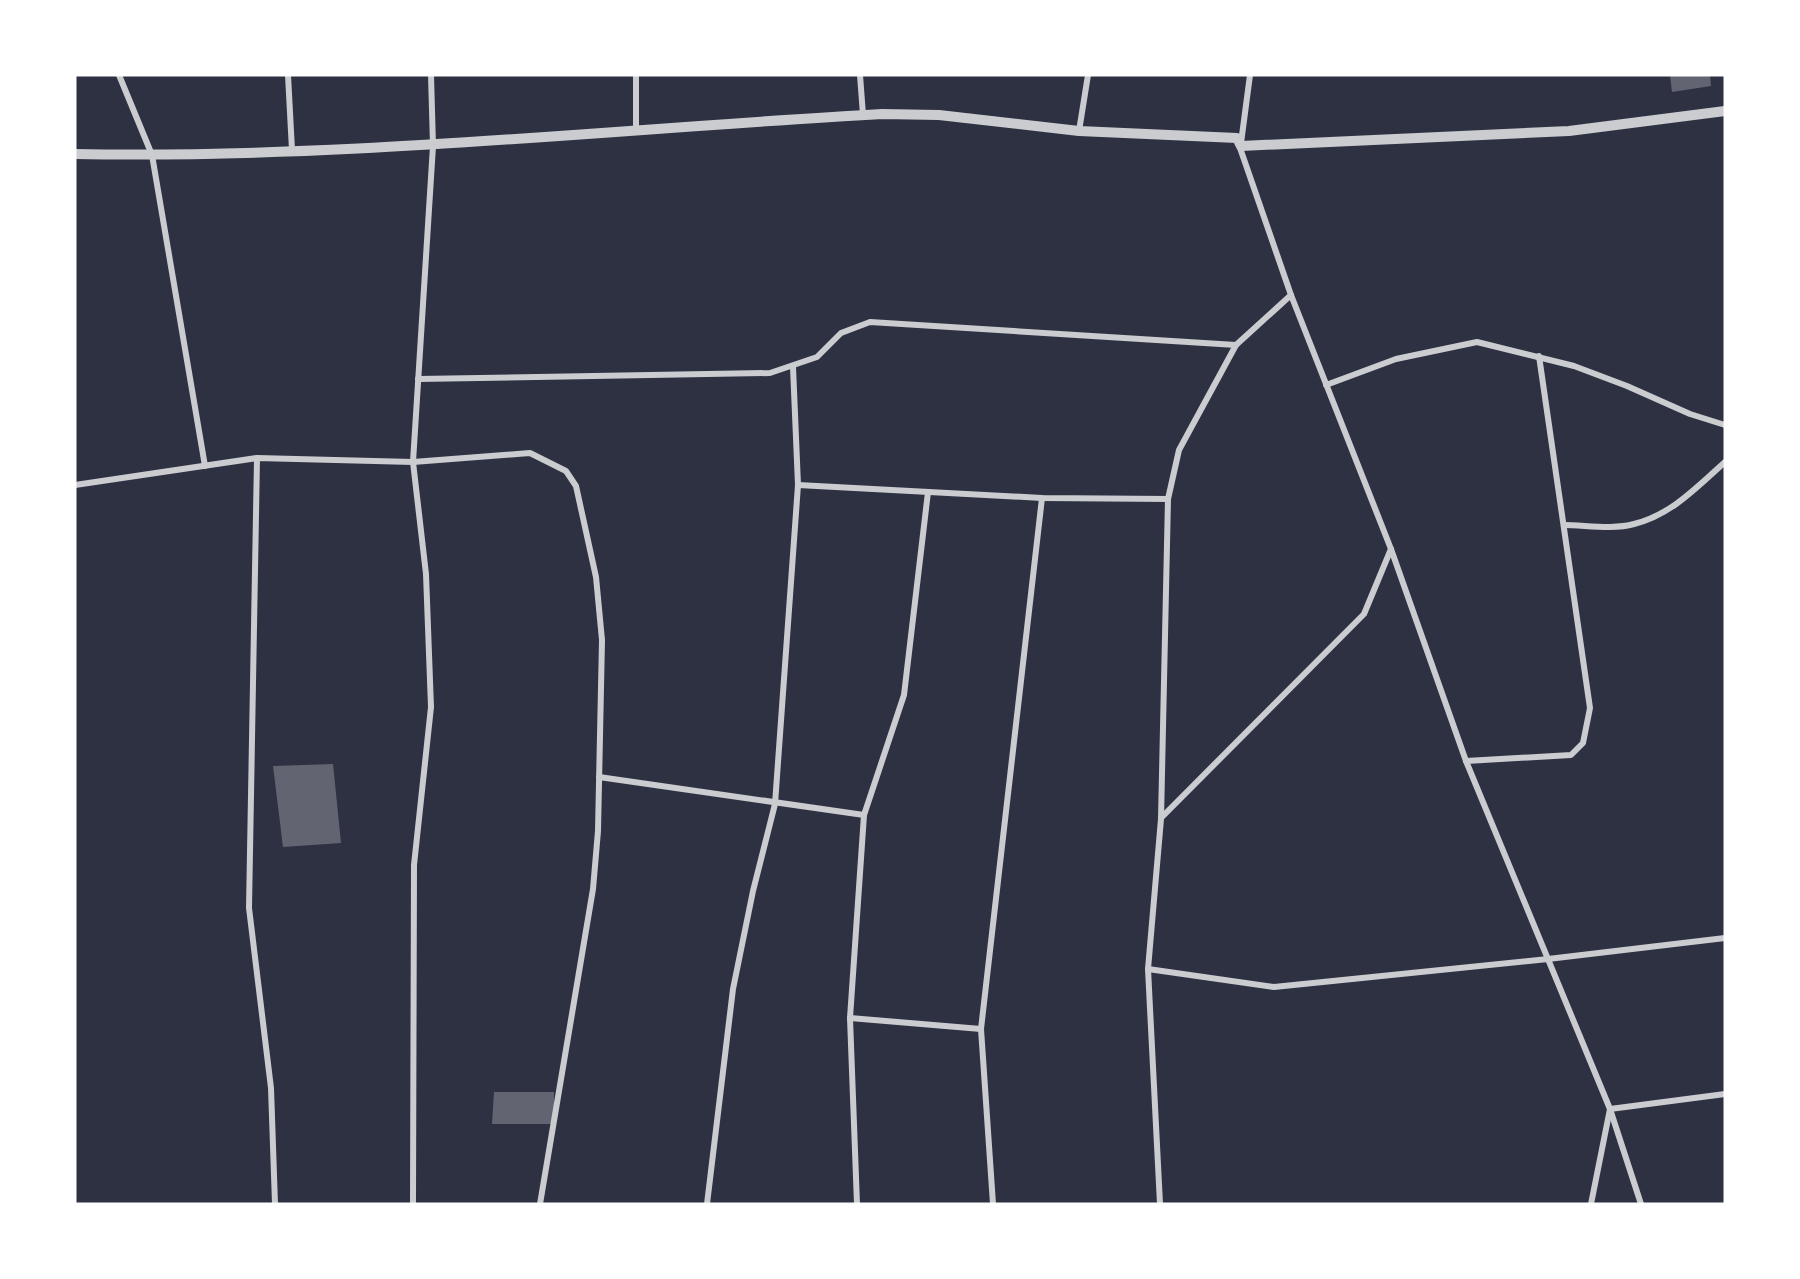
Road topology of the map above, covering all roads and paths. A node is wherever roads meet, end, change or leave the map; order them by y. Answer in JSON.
{"nodes":[{"id":1,"x":119,"y":75,"type":"edge"},
{"id":2,"x":288,"y":75,"type":"edge"},
{"id":3,"x":431,"y":75,"type":"edge"},
{"id":4,"x":636,"y":75,"type":"edge"},
{"id":5,"x":860,"y":75,"type":"edge"},
{"id":6,"x":1088,"y":75,"type":"edge"},
{"id":7,"x":1250,"y":75,"type":"edge"},
{"id":8,"x":1725,"y":111,"type":"edge"},
{"id":9,"x":863,"y":116,"type":"junction"},
{"id":10,"x":1079,"y":131,"type":"junction"},
{"id":11,"x":636,"y":132,"type":"junction"},
{"id":12,"x":1239,"y":142,"type":"junction"},
{"id":13,"x":433,"y":146,"type":"junction"},
{"id":14,"x":292,"y":150,"type":"junction"},
{"id":15,"x":75,"y":154,"type":"edge"},
{"id":16,"x":152,"y":155,"type":"junction"},
{"id":17,"x":1291,"y":295,"type":"junction"},
{"id":18,"x":1236,"y":345,"type":"junction"},
{"id":19,"x":1539,"y":356,"type":"junction"},
{"id":20,"x":794,"y":367,"type":"junction"},
{"id":21,"x":418,"y":379,"type":"junction"},
{"id":22,"x":1326,"y":385,"type":"junction"},
{"id":23,"x":1725,"y":425,"type":"edge"},
{"id":24,"x":257,"y":458,"type":"junction"},
{"id":25,"x":413,"y":462,"type":"junction"},
{"id":26,"x":1725,"y":462,"type":"edge"},
{"id":27,"x":205,"y":466,"type":"junction"},
{"id":28,"x":75,"y":485,"type":"edge"},
{"id":29,"x":798,"y":485,"type":"junction"},
{"id":30,"x":928,"y":492,"type":"junction"},
{"id":31,"x":1042,"y":498,"type":"junction"},
{"id":32,"x":1168,"y":499,"type":"junction"},
{"id":33,"x":1564,"y":525,"type":"junction"},
{"id":34,"x":1391,"y":549,"type":"junction"},
{"id":35,"x":1466,"y":761,"type":"junction"},
{"id":36,"x":599,"y":777,"type":"junction"},
{"id":37,"x":775,"y":804,"type":"junction"},
{"id":38,"x":864,"y":815,"type":"junction"},
{"id":39,"x":1161,"y":819,"type":"junction"},
{"id":40,"x":1725,"y":938,"type":"edge"},
{"id":41,"x":1548,"y":959,"type":"junction"},
{"id":42,"x":1148,"y":969,"type":"junction"},
{"id":43,"x":850,"y":1018,"type":"junction"},
{"id":44,"x":981,"y":1029,"type":"junction"},
{"id":45,"x":1725,"y":1094,"type":"edge"},
{"id":46,"x":1610,"y":1109,"type":"junction"},
{"id":47,"x":275,"y":1204,"type":"edge"},
{"id":48,"x":413,"y":1204,"type":"edge"},
{"id":49,"x":540,"y":1204,"type":"edge"},
{"id":50,"x":707,"y":1204,"type":"edge"},
{"id":51,"x":857,"y":1204,"type":"edge"},
{"id":52,"x":993,"y":1204,"type":"edge"},
{"id":53,"x":1160,"y":1204,"type":"edge"},
{"id":54,"x":1591,"y":1204,"type":"edge"},
{"id":55,"x":1641,"y":1204,"type":"edge"}],
"edges":[{"from":1,"to":16,"type":"street"},
{"from":2,"to":14,"type":"street"},
{"from":3,"to":13,"type":"street"},
{"from":4,"to":11,"type":"street"},
{"from":5,"to":9,"type":"street"},
{"from":6,"to":10,"type":"street"},
{"from":7,"to":12,"type":"street"},
{"from":8,"to":12,"type":"street"},
{"from":9,"to":10,"type":"street"},
{"from":9,"to":11,"type":"street"},
{"from":10,"to":12,"type":"street"},
{"from":11,"to":13,"type":"street"},
{"from":12,"to":17,"type":"street"},
{"from":13,"to":14,"type":"street"},
{"from":13,"to":21,"type":"street"},
{"from":14,"to":16,"type":"street"},
{"from":15,"to":16,"type":"street"},
{"from":16,"to":27,"type":"street"},
{"from":17,"to":18,"type":"street"},
{"from":17,"to":22,"type":"street"},
{"from":18,"to":20,"type":"street"},
{"from":18,"to":32,"type":"street"},
{"from":19,"to":22,"type":"street"},
{"from":19,"to":23,"type":"street"},
{"from":19,"to":33,"type":"street"},
{"from":20,"to":21,"type":"street"},
{"from":20,"to":29,"type":"street"},
{"from":21,"to":25,"type":"street"},
{"from":22,"to":34,"type":"street"},
{"from":24,"to":25,"type":"street"},
{"from":24,"to":27,"type":"street"},
{"from":24,"to":47,"type":"street"},
{"from":25,"to":36,"type":"street"},
{"from":25,"to":48,"type":"street"},
{"from":26,"to":33,"type":"street"},
{"from":27,"to":28,"type":"street"},
{"from":29,"to":30,"type":"street"},
{"from":29,"to":37,"type":"street"},
{"from":30,"to":31,"type":"street"},
{"from":30,"to":38,"type":"street"},
{"from":31,"to":32,"type":"street"},
{"from":31,"to":44,"type":"street"},
{"from":32,"to":39,"type":"street"},
{"from":33,"to":35,"type":"street"},
{"from":34,"to":35,"type":"street"},
{"from":34,"to":39,"type":"street"},
{"from":35,"to":41,"type":"street"},
{"from":36,"to":37,"type":"street"},
{"from":36,"to":49,"type":"street"},
{"from":37,"to":38,"type":"street"},
{"from":37,"to":50,"type":"street"},
{"from":38,"to":43,"type":"street"},
{"from":39,"to":42,"type":"street"},
{"from":40,"to":41,"type":"street"},
{"from":41,"to":42,"type":"street"},
{"from":41,"to":46,"type":"street"},
{"from":42,"to":53,"type":"street"},
{"from":43,"to":44,"type":"street"},
{"from":43,"to":51,"type":"street"},
{"from":44,"to":52,"type":"street"},
{"from":45,"to":46,"type":"street"},
{"from":46,"to":54,"type":"street"},
{"from":46,"to":55,"type":"street"}]}
